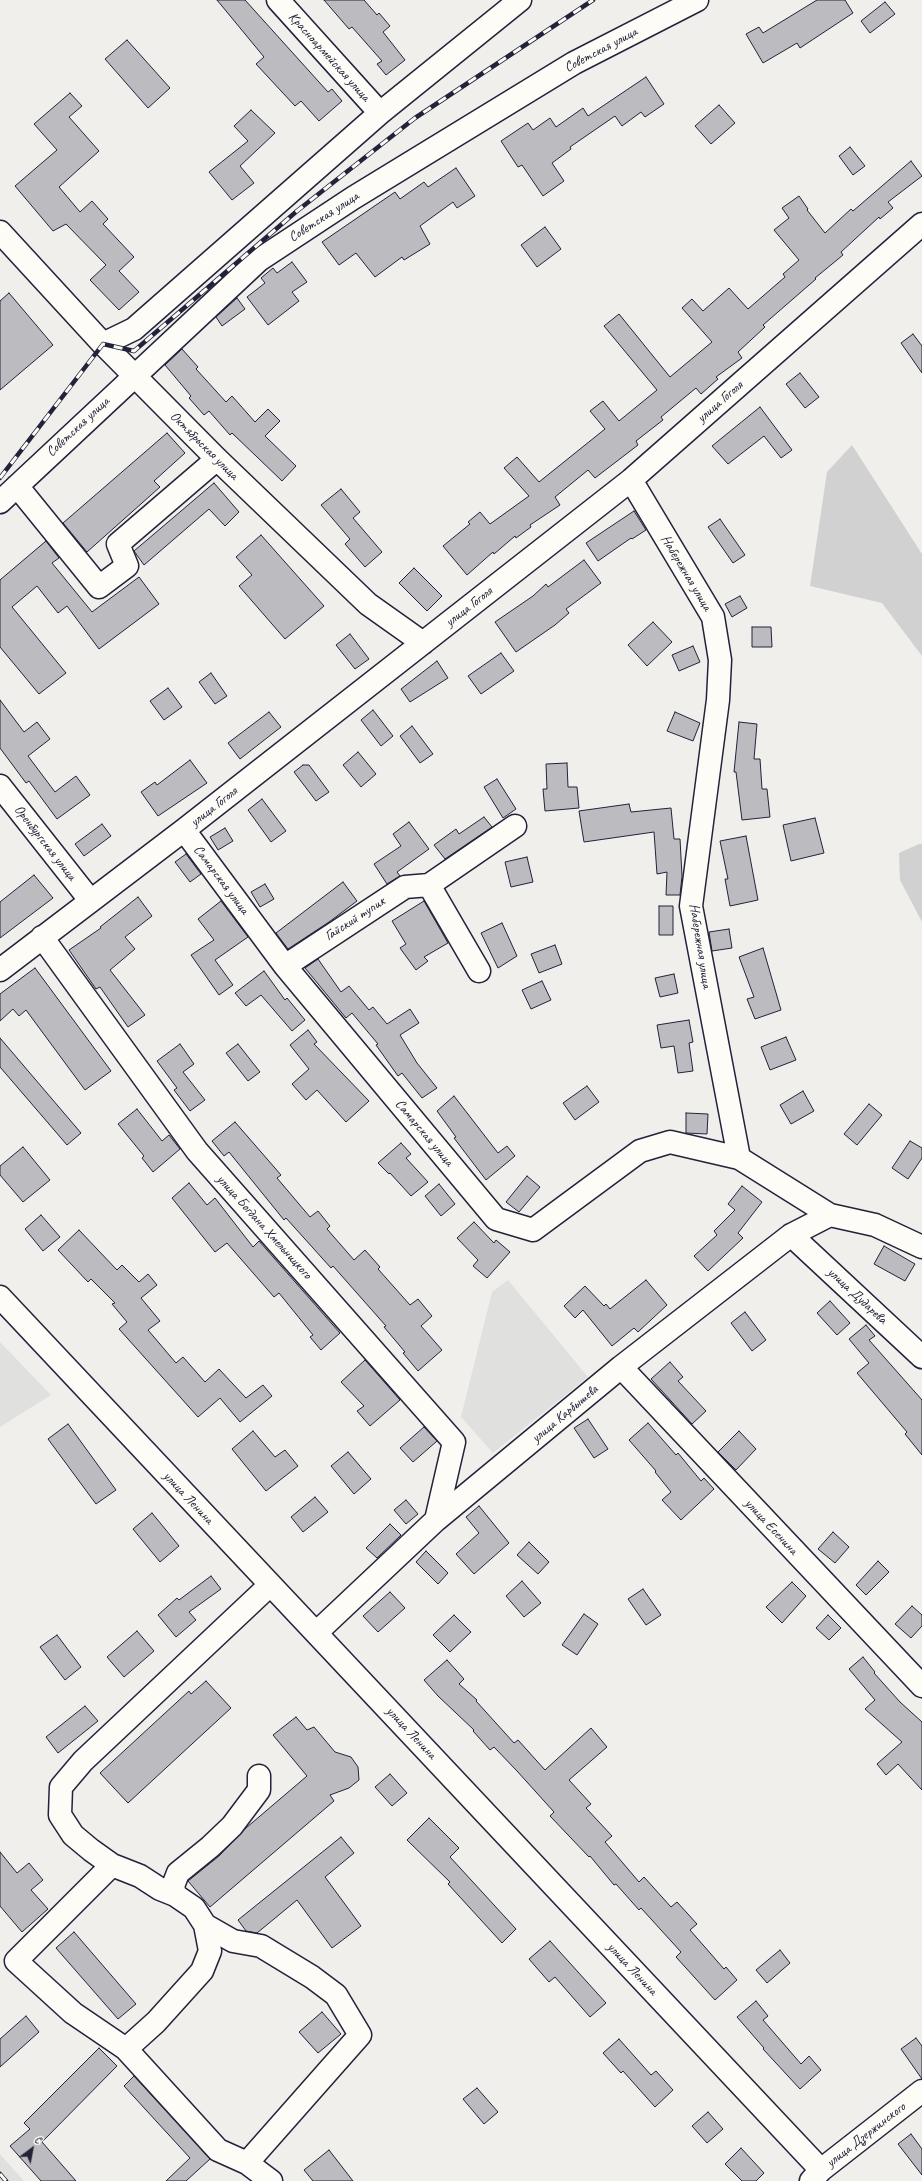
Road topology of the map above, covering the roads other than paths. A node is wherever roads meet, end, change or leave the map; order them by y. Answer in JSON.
{"nodes":[{"id":1,"x":278,"y":0,"type":"edge"},
{"id":2,"x":520,"y":0,"type":"edge"},
{"id":3,"x":697,"y":0,"type":"edge"},
{"id":4,"x":380,"y":113,"type":"junction"},
{"id":5,"x":922,"y":224,"type":"edge"},
{"id":6,"x":0,"y":232,"type":"edge"},
{"id":7,"x":103,"y":344,"type":"junction"},
{"id":8,"x":134,"y":375,"type":"junction"},
{"id":9,"x":217,"y":459,"type":"junction"},
{"id":10,"x":631,"y":480,"type":"junction"},
{"id":11,"x":17,"y":486,"type":"junction"},
{"id":12,"x":0,"y":502,"type":"edge"},
{"id":13,"x":423,"y":643,"type":"junction"},
{"id":14,"x":0,"y":786,"type":"edge"},
{"id":15,"x":515,"y":826,"type":"dead end"},
{"id":16,"x":184,"y":830,"type":"junction"},
{"id":17,"x":430,"y":885,"type":"junction"},
{"id":18,"x":90,"y":900,"type":"junction"},
{"id":19,"x":42,"y":937,"type":"junction"},
{"id":20,"x":285,"y":966,"type":"junction"},
{"id":21,"x":0,"y":970,"type":"edge"},
{"id":22,"x":479,"y":971,"type":"dead end"},
{"id":23,"x":739,"y":1158,"type":"junction"},
{"id":24,"x":830,"y":1215,"type":"junction"},
{"id":25,"x":791,"y":1235,"type":"junction"},
{"id":26,"x":922,"y":1247,"type":"edge"},
{"id":27,"x":0,"y":1297,"type":"edge"},
{"id":28,"x":922,"y":1357,"type":"edge"},
{"id":29,"x":621,"y":1367,"type":"junction"},
{"id":30,"x":436,"y":1520,"type":"junction"},
{"id":31,"x":270,"y":1585,"type":"junction"},
{"id":32,"x":316,"y":1633,"type":"junction"},
{"id":33,"x":922,"y":1686,"type":"edge"},
{"id":34,"x":259,"y":1776,"type":"dead end"},
{"id":35,"x":112,"y":1865,"type":"junction"},
{"id":36,"x":175,"y":1895,"type":"junction"},
{"id":37,"x":205,"y":1925,"type":"junction"},
{"id":38,"x":126,"y":2049,"type":"junction"},
{"id":39,"x":922,"y":2091,"type":"edge"},
{"id":40,"x":247,"y":2163,"type":"junction"},
{"id":41,"x":816,"y":2176,"type":"edge"},
{"id":42,"x":271,"y":2181,"type":"edge"}],
"edges":[{"from":1,"to":4,"type":"street","name":"Красноармейская улица"},
{"from":2,"to":4,"type":"street"},
{"from":3,"to":8,"type":"street","name":"Советская улица"},
{"from":4,"to":7,"type":"street"},
{"from":5,"to":10,"type":"street","name":"улица Гоголя"},
{"from":6,"to":7,"type":"street","name":"Октябрьская улица"},
{"from":7,"to":8,"type":"street","name":"Октябрьская улица"},
{"from":8,"to":9,"type":"street","name":"Октябрьская улица"},
{"from":8,"to":11,"type":"street","name":"Советская улица"},
{"from":9,"to":11,"type":"street"},
{"from":9,"to":13,"type":"street","name":"Октябрьская улица"},
{"from":10,"to":13,"type":"street","name":"улица Гоголя"},
{"from":10,"to":23,"type":"street","name":"Набережная улица"},
{"from":11,"to":12,"type":"street","name":"Советская улица"},
{"from":13,"to":16,"type":"street","name":"улица Гоголя"},
{"from":14,"to":18,"type":"street","name":"Оренбургская улица"},
{"from":15,"to":17,"type":"street"},
{"from":16,"to":18,"type":"street","name":"улица Гоголя"},
{"from":16,"to":20,"type":"street","name":"Самарская улица"},
{"from":17,"to":20,"type":"street","name":"Гайский тупик"},
{"from":17,"to":22,"type":"street"},
{"from":18,"to":19,"type":"street","name":"улица Гоголя"},
{"from":19,"to":21,"type":"street","name":"улица Гоголя"},
{"from":19,"to":30,"type":"street","name":"улица Богдана Хмельницкого"},
{"from":20,"to":23,"type":"street","name":"Самарская улица"},
{"from":23,"to":24,"type":"street"},
{"from":24,"to":25,"type":"street","name":"улица Карбышева"},
{"from":24,"to":26,"type":"street"},
{"from":25,"to":28,"type":"street","name":"улица Дударева"},
{"from":25,"to":29,"type":"street","name":"улица Карбышева"},
{"from":27,"to":31,"type":"street","name":"улица Ленина"},
{"from":29,"to":30,"type":"street","name":"улица Карбышева"},
{"from":29,"to":33,"type":"street","name":"улица Есенина"},
{"from":30,"to":32,"type":"street","name":"улица Карбышева"},
{"from":31,"to":32,"type":"street","name":"улица Ленина"},
{"from":31,"to":35,"type":"street"},
{"from":32,"to":41,"type":"street","name":"улица Ленина"},
{"from":34,"to":36,"type":"street"},
{"from":35,"to":36,"type":"street"},
{"from":35,"to":38,"type":"street"},
{"from":36,"to":37,"type":"street"},
{"from":37,"to":38,"type":"street"},
{"from":37,"to":40,"type":"street"},
{"from":38,"to":40,"type":"street"},
{"from":39,"to":41,"type":"street","name":"улица Дзержинского"},
{"from":40,"to":42,"type":"street"}]}
